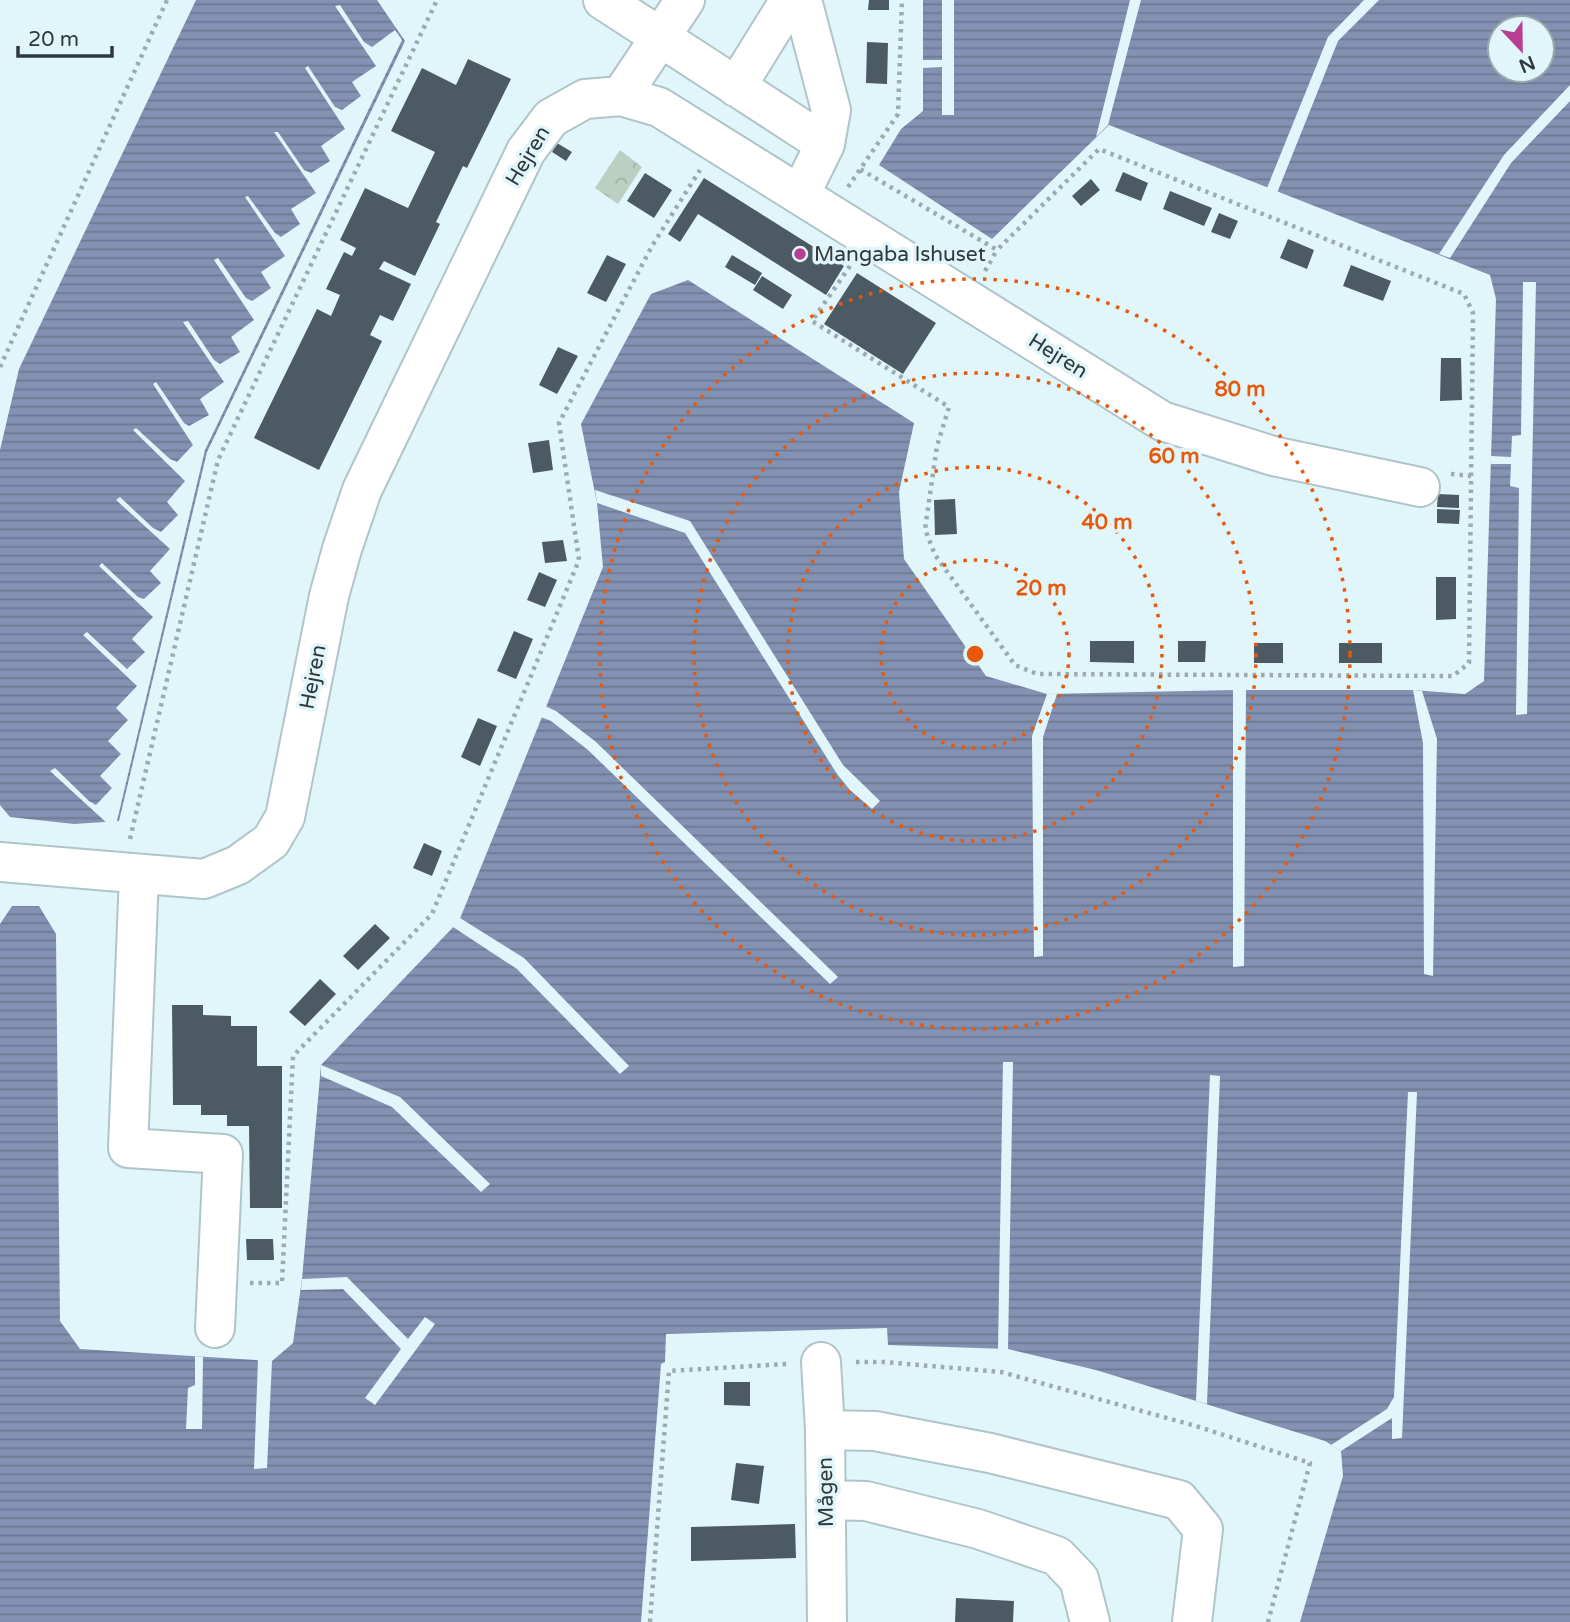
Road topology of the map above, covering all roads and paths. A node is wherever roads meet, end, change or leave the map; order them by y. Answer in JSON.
{"nodes":[{"id":1,"x":167,"y":0,"type":"edge"},
{"id":2,"x":437,"y":0,"type":"edge"},
{"id":3,"x":603,"y":0,"type":"edge"},
{"id":4,"x":685,"y":0,"type":"edge"},
{"id":5,"x":790,"y":0,"type":"edge"},
{"id":6,"x":802,"y":0,"type":"edge"},
{"id":7,"x":902,"y":0,"type":"edge"},
{"id":8,"x":659,"y":38,"type":"junction"},
{"id":9,"x":736,"y":87,"type":"junction"},
{"id":10,"x":621,"y":96,"type":"junction"},
{"id":11,"x":717,"y":143,"type":"junction"},
{"id":12,"x":825,"y":144,"type":"junction"},
{"id":13,"x":815,"y":204,"type":"junction"},
{"id":14,"x":0,"y":367,"type":"edge"},
{"id":15,"x":1420,"y":487,"type":"dead end"},
{"id":16,"x":0,"y":862,"type":"edge"},
{"id":17,"x":131,"y":874,"type":"junction"},
{"id":18,"x":217,"y":1284,"type":"junction"},
{"id":19,"x":215,"y":1328,"type":"dead end"},
{"id":20,"x":821,"y":1362,"type":"dead end"},
{"id":21,"x":825,"y":1430,"type":"junction"},
{"id":22,"x":826,"y":1500,"type":"junction"},
{"id":23,"x":827,"y":1622,"type":"edge"},
{"id":24,"x":1090,"y":1622,"type":"edge"},
{"id":25,"x":1192,"y":1622,"type":"edge"}],
"edges":[{"from":1,"to":14,"type":"path"},
{"from":2,"to":17,"type":"path"},
{"from":3,"to":8,"type":"street"},
{"from":4,"to":8,"type":"street"},
{"from":5,"to":9,"type":"street"},
{"from":6,"to":12,"type":"street"},
{"from":7,"to":13,"type":"path"},
{"from":8,"to":9,"type":"street"},
{"from":8,"to":10,"type":"street"},
{"from":9,"to":12,"type":"street"},
{"from":10,"to":11,"type":"street","name":"Hejren"},
{"from":10,"to":17,"type":"street","name":"Hejren"},
{"from":11,"to":13,"type":"street","name":"Hejren"},
{"from":11,"to":18,"type":"path"},
{"from":12,"to":13,"type":"street"},
{"from":13,"to":15,"type":"street","name":"Hejren"},
{"from":16,"to":17,"type":"street","name":"Hejren"},
{"from":17,"to":18,"type":"street"},
{"from":18,"to":19,"type":"street"},
{"from":20,"to":21,"type":"street","name":"Mågen"},
{"from":21,"to":22,"type":"street","name":"Mågen"},
{"from":21,"to":25,"type":"street"},
{"from":22,"to":23,"type":"street","name":"Mågen"},
{"from":22,"to":24,"type":"street"}]}
